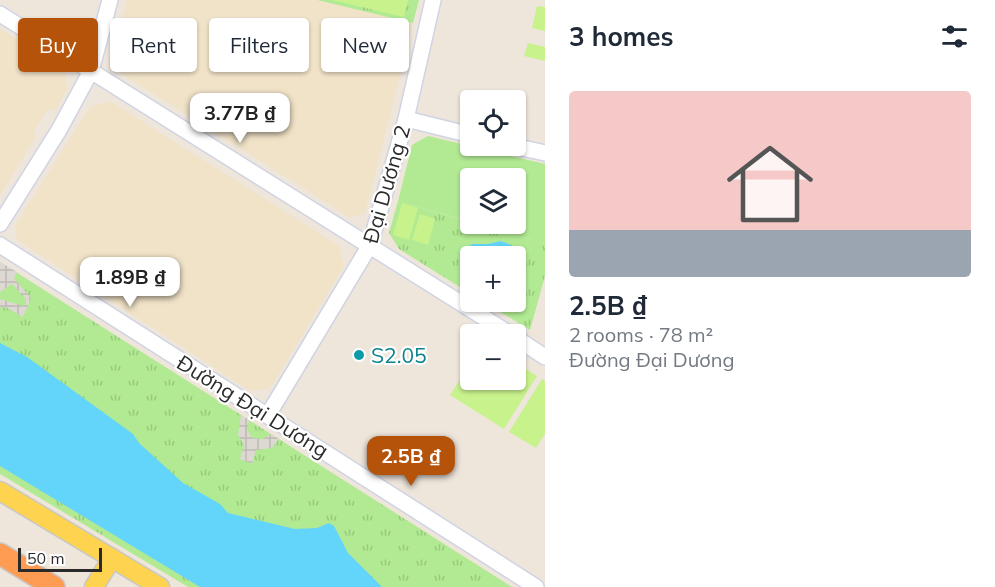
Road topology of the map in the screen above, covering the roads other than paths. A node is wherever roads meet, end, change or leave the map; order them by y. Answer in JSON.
{"nodes":[{"id":1,"x":110,"y":0,"type":"edge"},
{"id":2,"x":433,"y":0,"type":"edge"},
{"id":3,"x":0,"y":14,"type":"edge"},
{"id":4,"x":18,"y":25,"type":"edge"},
{"id":5,"x":98,"y":45,"type":"edge"},
{"id":6,"x":90,"y":72,"type":"edge"},
{"id":7,"x":93,"y":72,"type":"edge"},
{"id":8,"x":406,"y":119,"type":"junction"},
{"id":9,"x":460,"y":132,"type":"edge"},
{"id":10,"x":526,"y":149,"type":"edge"},
{"id":11,"x":545,"y":153,"type":"edge"},
{"id":12,"x":0,"y":224,"type":"edge"},
{"id":13,"x":0,"y":245,"type":"edge"},
{"id":14,"x":370,"y":245,"type":"junction"},
{"id":15,"x":494,"y":324,"type":"edge"},
{"id":16,"x":526,"y":345,"type":"edge"},
{"id":17,"x":545,"y":357,"type":"edge"},
{"id":18,"x":268,"y":415,"type":"junction"},
{"id":19,"x":0,"y":491,"type":"edge"},
{"id":20,"x":0,"y":554,"type":"edge"},
{"id":21,"x":111,"y":558,"type":"junction"},
{"id":22,"x":54,"y":587,"type":"edge"},
{"id":23,"x":93,"y":587,"type":"edge"},
{"id":24,"x":160,"y":587,"type":"edge"},
{"id":25,"x":536,"y":587,"type":"edge"}],
"edges":[{"from":1,"to":5,"type":"street"},
{"from":2,"to":8,"type":"street","name":"Đại Dương 2"},
{"from":3,"to":4,"type":"street"},
{"from":6,"to":12,"type":"street"},
{"from":7,"to":14,"type":"street"},
{"from":8,"to":9,"type":"street"},
{"from":8,"to":14,"type":"street","name":"Đại Dương 2"},
{"from":10,"to":11,"type":"street"},
{"from":13,"to":18,"type":"street","name":"Đường Đại Dương"},
{"from":14,"to":15,"type":"street"},
{"from":14,"to":18,"type":"street","name":"Đại Dương 2"},
{"from":16,"to":17,"type":"street"},
{"from":18,"to":25,"type":"street","name":"Đường Đại Dương"},
{"from":19,"to":21,"type":"main road"},
{"from":20,"to":22,"type":"highway"},
{"from":21,"to":23,"type":"main road"},
{"from":21,"to":24,"type":"main road"}]}
